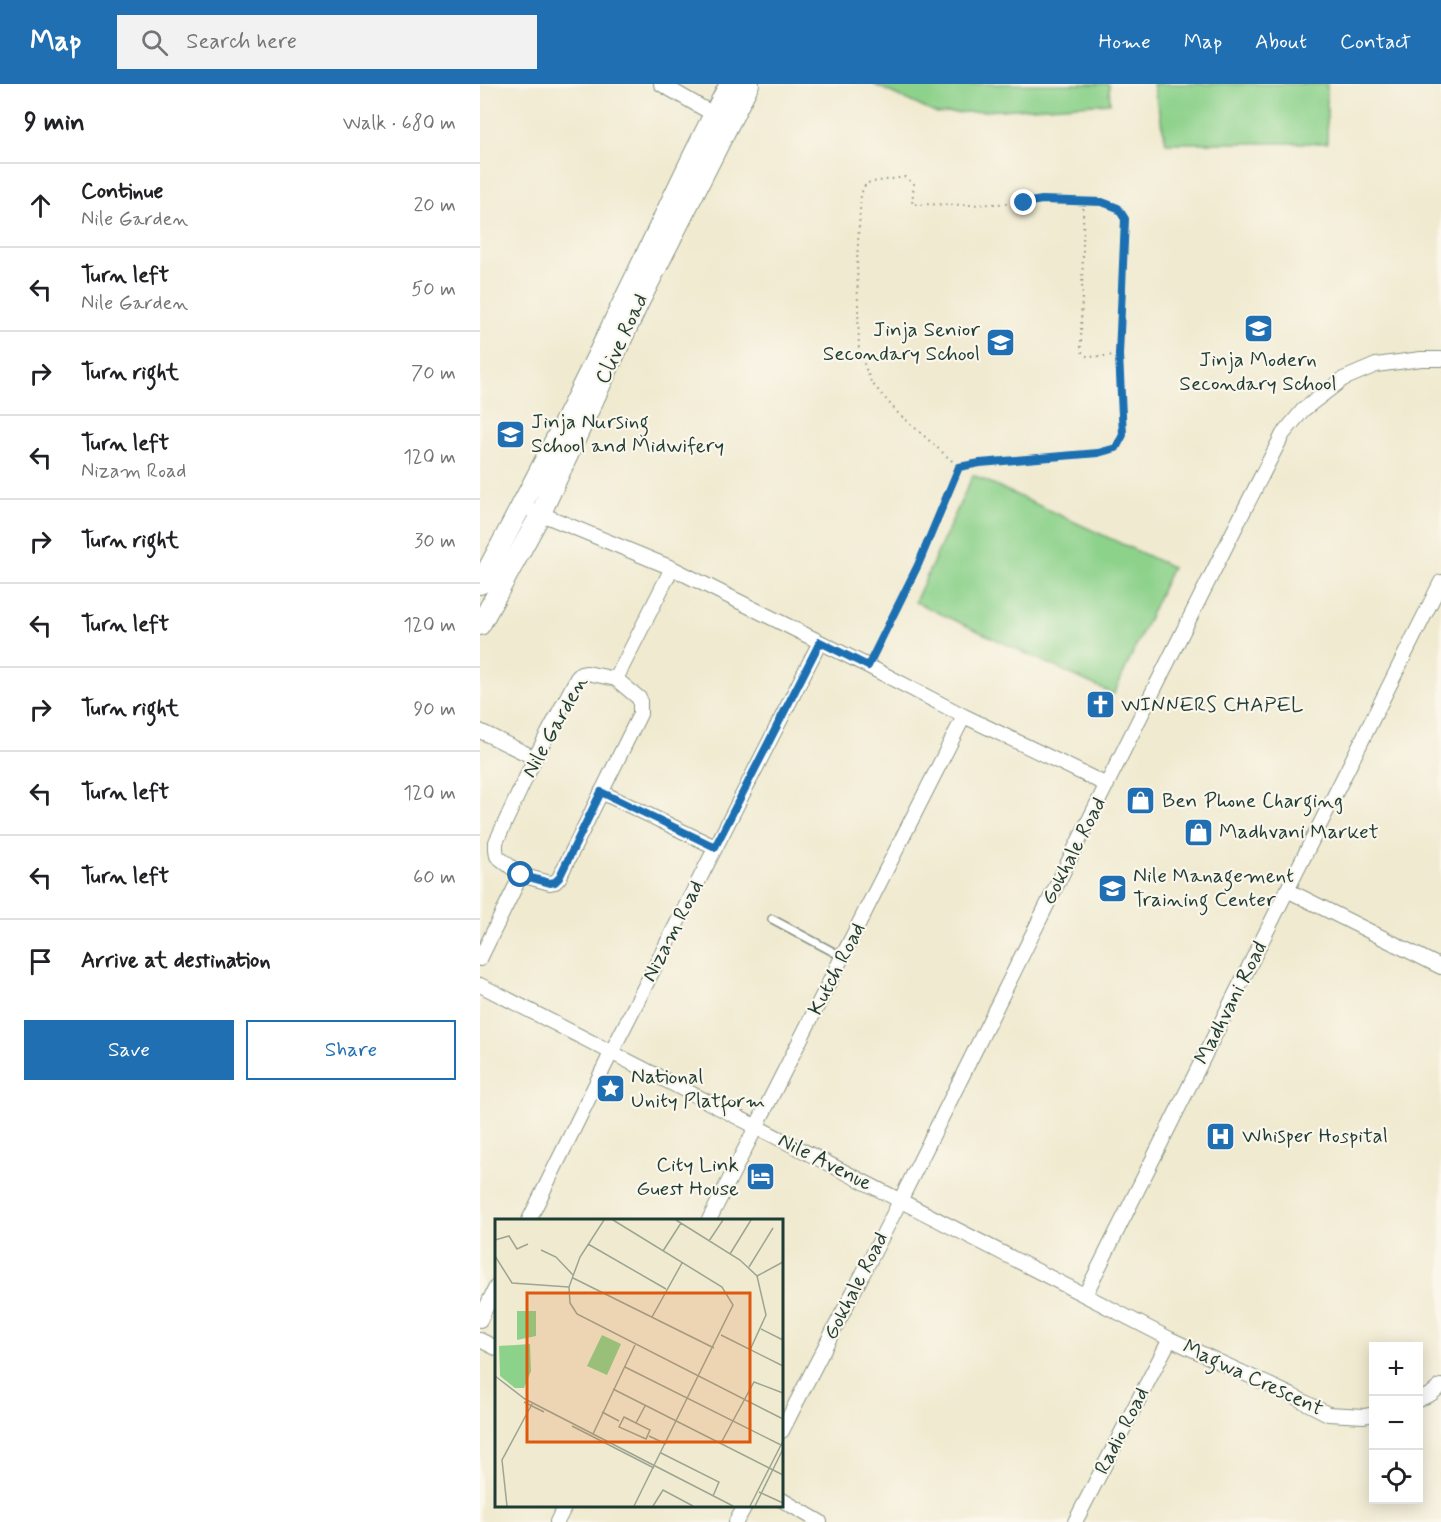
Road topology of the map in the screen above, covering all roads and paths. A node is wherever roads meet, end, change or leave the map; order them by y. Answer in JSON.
{"nodes":[{"id":1,"x":661,"y":84,"type":"edge"},
{"id":2,"x":730,"y":84,"type":"edge"},
{"id":3,"x":748,"y":84,"type":"edge"},
{"id":4,"x":721,"y":119,"type":"junction"},
{"id":5,"x":1083,"y":201,"type":"junction"},
{"id":6,"x":1119,"y":355,"type":"junction"},
{"id":7,"x":1441,"y":359,"type":"edge"},
{"id":8,"x":959,"y":467,"type":"junction"},
{"id":9,"x":522,"y":506,"type":"junction"},
{"id":10,"x":540,"y":515,"type":"junction"},
{"id":11,"x":672,"y":568,"type":"junction"},
{"id":12,"x":1441,"y":582,"type":"edge"},
{"id":13,"x":480,"y":584,"type":"edge"},
{"id":14,"x":480,"y":625,"type":"edge"},
{"id":15,"x":820,"y":642,"type":"junction"},
{"id":16,"x":868,"y":666,"type":"junction"},
{"id":17,"x":616,"y":679,"type":"junction"},
{"id":18,"x":963,"y":716,"type":"junction"},
{"id":19,"x":480,"y":732,"type":"edge"},
{"id":20,"x":535,"y":758,"type":"junction"},
{"id":21,"x":1107,"y":785,"type":"junction"},
{"id":22,"x":601,"y":792,"type":"junction"},
{"id":23,"x":715,"y":847,"type":"junction"},
{"id":24,"x":521,"y":875,"type":"junction"},
{"id":25,"x":1287,"y":890,"type":"junction"},
{"id":26,"x":772,"y":919,"type":"dead end"},
{"id":27,"x":843,"y":957,"type":"junction"},
{"id":28,"x":480,"y":959,"type":"edge"},
{"id":29,"x":1441,"y":967,"type":"edge"},
{"id":30,"x":480,"y":986,"type":"edge"},
{"id":31,"x":611,"y":1053,"type":"junction"},
{"id":32,"x":757,"y":1128,"type":"junction"},
{"id":33,"x":900,"y":1200,"type":"junction"},
{"id":34,"x":530,"y":1219,"type":"edge"},
{"id":35,"x":710,"y":1219,"type":"edge"},
{"id":36,"x":495,"y":1289,"type":"edge"},
{"id":37,"x":1084,"y":1295,"type":"junction"},
{"id":38,"x":480,"y":1320,"type":"edge"},
{"id":39,"x":1170,"y":1339,"type":"junction"},
{"id":40,"x":480,"y":1340,"type":"edge"},
{"id":41,"x":495,"y":1348,"type":"edge"},
{"id":42,"x":1441,"y":1386,"type":"edge"},
{"id":43,"x":1423,"y":1398,"type":"edge"},
{"id":44,"x":1369,"y":1415,"type":"edge"},
{"id":45,"x":783,"y":1429,"type":"edge"},
{"id":46,"x":783,"y":1501,"type":"edge"},
{"id":47,"x":564,"y":1507,"type":"edge"},
{"id":48,"x":744,"y":1507,"type":"edge"},
{"id":49,"x":557,"y":1522,"type":"edge"},
{"id":50,"x":736,"y":1522,"type":"edge"},
{"id":51,"x":820,"y":1522,"type":"edge"},
{"id":52,"x":1075,"y":1522,"type":"edge"}],
"edges":[{"from":1,"to":4,"type":"street"},
{"from":2,"to":4,"type":"street","name":"Clive Road"},
{"from":3,"to":4,"type":"street","name":"Clive Road"},
{"from":4,"to":9,"type":"street","name":"Clive Road"},
{"from":4,"to":10,"type":"street","name":"Clive Road"},
{"from":5,"to":6,"type":"path"},
{"from":5,"to":6,"type":"path"},
{"from":5,"to":8,"type":"path"},
{"from":6,"to":8,"type":"path"},
{"from":7,"to":21,"type":"street","name":"Gokhale Road"},
{"from":8,"to":16,"type":"path"},
{"from":9,"to":10,"type":"street"},
{"from":9,"to":13,"type":"street","name":"Clive Road"},
{"from":10,"to":11,"type":"street"},
{"from":10,"to":14,"type":"street","name":"Clive Road"},
{"from":11,"to":15,"type":"street"},
{"from":11,"to":17,"type":"street"},
{"from":12,"to":25,"type":"street","name":"Madhvani Road"},
{"from":15,"to":16,"type":"street"},
{"from":15,"to":23,"type":"street","name":"Nizam Road"},
{"from":16,"to":18,"type":"street"},
{"from":17,"to":20,"type":"street","name":"Nile Garden"},
{"from":17,"to":22,"type":"street","name":"Nile Garden"},
{"from":18,"to":21,"type":"street"},
{"from":18,"to":27,"type":"street","name":"Kutch Road"},
{"from":19,"to":20,"type":"street"},
{"from":20,"to":24,"type":"street","name":"Nile Garden"},
{"from":21,"to":33,"type":"street","name":"Gokhale Road"},
{"from":22,"to":23,"type":"street"},
{"from":22,"to":24,"type":"street","name":"Nile Garden"},
{"from":23,"to":31,"type":"street","name":"Nizam Road"},
{"from":24,"to":28,"type":"street"},
{"from":25,"to":29,"type":"street"},
{"from":25,"to":37,"type":"street","name":"Madhvani Road"},
{"from":26,"to":27,"type":"lane"},
{"from":27,"to":32,"type":"street","name":"Kutch Road"},
{"from":30,"to":31,"type":"street","name":"Nile Avenue"},
{"from":31,"to":32,"type":"street","name":"Nile Avenue"},
{"from":31,"to":34,"type":"street","name":"Nizam Road"},
{"from":32,"to":33,"type":"street","name":"Nile Avenue"},
{"from":32,"to":35,"type":"street","name":"Kutch Road"},
{"from":33,"to":37,"type":"street","name":"Nile Avenue"},
{"from":33,"to":45,"type":"street","name":"Gokhale Road"},
{"from":36,"to":38,"type":"street"},
{"from":37,"to":39,"type":"street","name":"Nile Avenue"},
{"from":39,"to":44,"type":"street","name":"Magwa Crescent"},
{"from":39,"to":52,"type":"street","name":"Radio Road"},
{"from":40,"to":41,"type":"street"},
{"from":42,"to":43,"type":"street"},
{"from":46,"to":51,"type":"street"},
{"from":47,"to":49,"type":"street"},
{"from":48,"to":50,"type":"street"}]}
